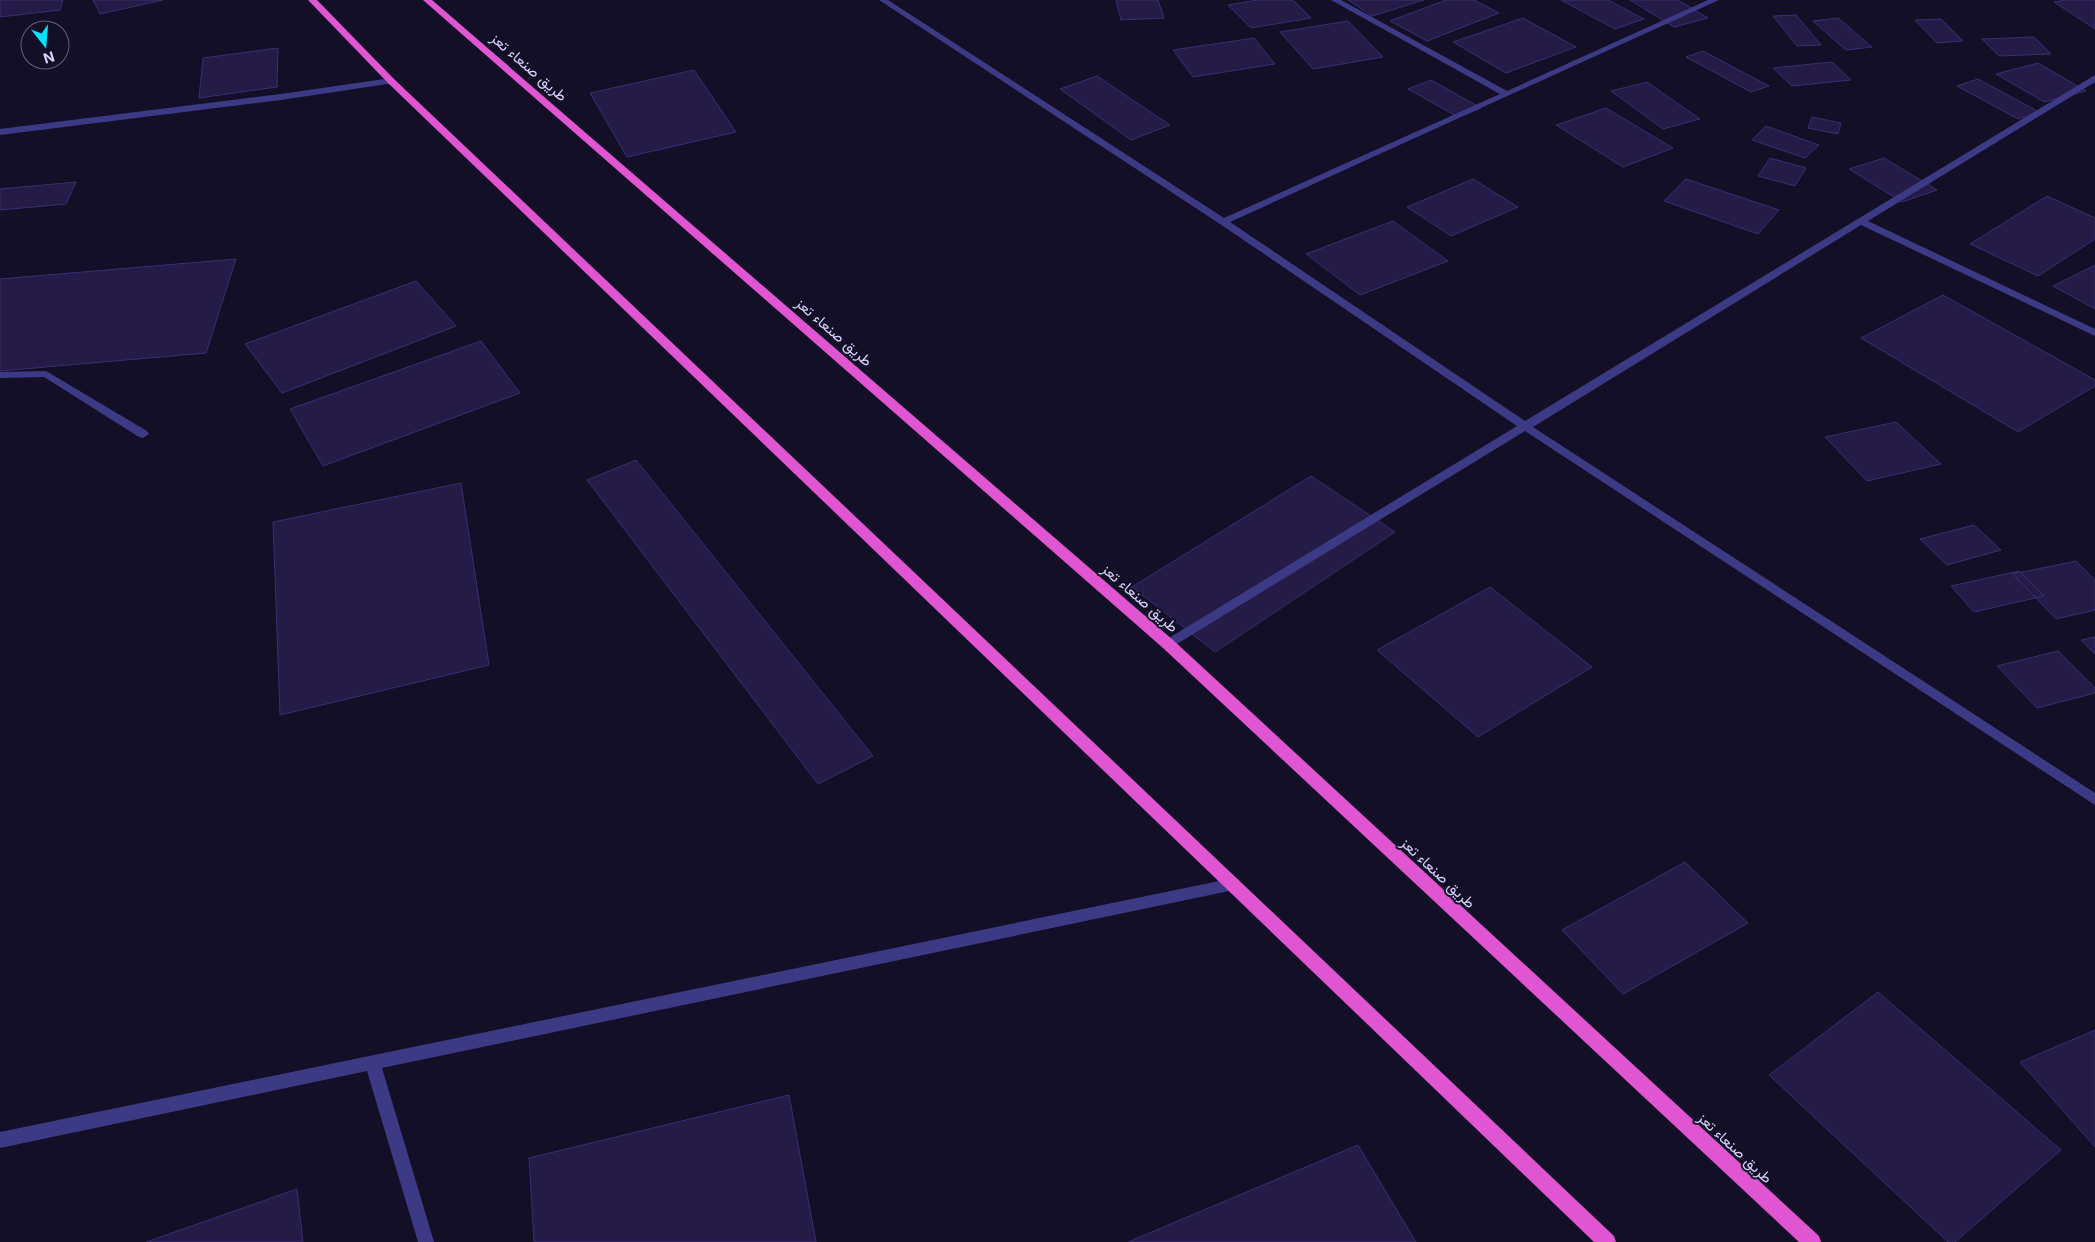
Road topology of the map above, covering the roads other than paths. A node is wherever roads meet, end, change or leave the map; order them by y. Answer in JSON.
{"nodes":[{"id":1,"x":312,"y":0,"type":"edge"},
{"id":2,"x":427,"y":0,"type":"edge"},
{"id":3,"x":884,"y":0,"type":"edge"},
{"id":4,"x":1335,"y":0,"type":"edge"},
{"id":5,"x":1715,"y":0,"type":"edge"},
{"id":6,"x":391,"y":81,"type":"junction"},
{"id":7,"x":2092,"y":83,"type":"edge"},
{"id":8,"x":1507,"y":94,"type":"junction"},
{"id":9,"x":0,"y":132,"type":"edge"},
{"id":10,"x":1861,"y":221,"type":"junction"},
{"id":11,"x":1223,"y":222,"type":"junction"},
{"id":12,"x":2095,"y":333,"type":"edge"},
{"id":13,"x":0,"y":375,"type":"edge"},
{"id":14,"x":1524,"y":426,"type":"junction"},
{"id":15,"x":143,"y":434,"type":"dead end"},
{"id":16,"x":1168,"y":644,"type":"junction"},
{"id":17,"x":2095,"y":800,"type":"edge"},
{"id":18,"x":1234,"y":884,"type":"junction"},
{"id":19,"x":373,"y":1063,"type":"junction"},
{"id":20,"x":0,"y":1140,"type":"edge"},
{"id":21,"x":426,"y":1242,"type":"edge"},
{"id":22,"x":1607,"y":1242,"type":"edge"},
{"id":23,"x":1812,"y":1242,"type":"edge"}],
"edges":[{"from":1,"to":6,"type":"highway"},
{"from":2,"to":16,"type":"highway","name":"طريق صنعاء تعز"},
{"from":3,"to":11,"type":"street"},
{"from":4,"to":8,"type":"street"},
{"from":5,"to":8,"type":"street"},
{"from":6,"to":9,"type":"street"},
{"from":6,"to":18,"type":"highway"},
{"from":7,"to":10,"type":"street"},
{"from":8,"to":11,"type":"street"},
{"from":10,"to":12,"type":"street"},
{"from":10,"to":14,"type":"street"},
{"from":11,"to":14,"type":"street"},
{"from":13,"to":15,"type":"street"},
{"from":14,"to":16,"type":"street"},
{"from":14,"to":17,"type":"street"},
{"from":16,"to":23,"type":"highway","name":"طريق صنعاء تعز"},
{"from":18,"to":19,"type":"street"},
{"from":18,"to":22,"type":"highway"},
{"from":19,"to":20,"type":"street"},
{"from":19,"to":21,"type":"street"}]}
